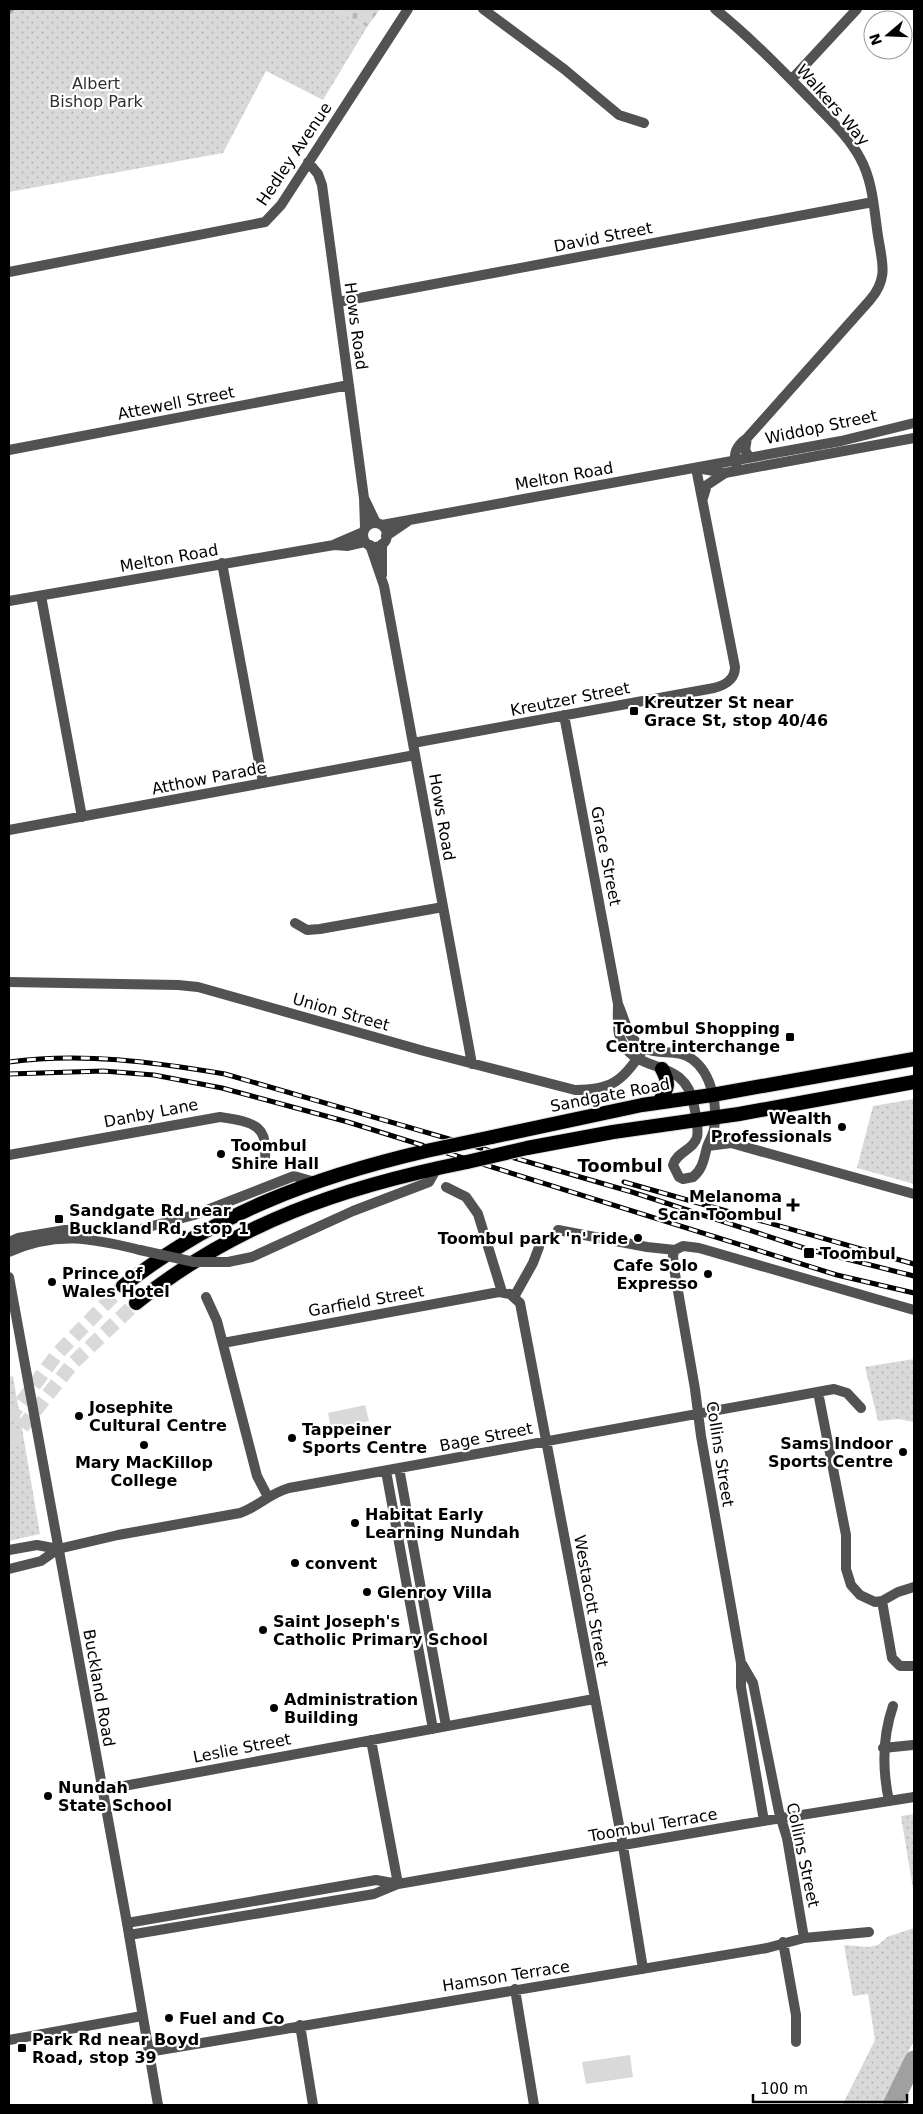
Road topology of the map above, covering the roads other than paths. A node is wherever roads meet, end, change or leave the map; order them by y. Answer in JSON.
{"nodes":[{"id":1,"x":408,"y":9,"type":"edge"},
{"id":2,"x":483,"y":9,"type":"edge"},
{"id":3,"x":715,"y":9,"type":"edge"},
{"id":4,"x":857,"y":9,"type":"edge"},
{"id":5,"x":792,"y":79,"type":"junction"},
{"id":6,"x":644,"y":123,"type":"dead end"},
{"id":7,"x":308,"y":162,"type":"junction"},
{"id":8,"x":873,"y":202,"type":"junction"},
{"id":9,"x":9,"y":272,"type":"edge"},
{"id":10,"x":338,"y":302,"type":"junction"},
{"id":11,"x":349,"y":385,"type":"junction"},
{"id":12,"x":914,"y":423,"type":"edge"},
{"id":13,"x":747,"y":438,"type":"junction"},
{"id":14,"x":914,"y":438,"type":"edge"},
{"id":15,"x":9,"y":450,"type":"edge"},
{"id":16,"x":748,"y":457,"type":"junction"},
{"id":17,"x":734,"y":460,"type":"junction"},
{"id":18,"x":696,"y":468,"type":"junction"},
{"id":19,"x":739,"y":471,"type":"junction"},
{"id":20,"x":725,"y":473,"type":"junction"},
{"id":21,"x":364,"y":498,"type":"junction"},
{"id":22,"x":703,"y":498,"type":"junction"},
{"id":23,"x":408,"y":521,"type":"junction"},
{"id":24,"x":379,"y":524,"type":"junction"},
{"id":25,"x":366,"y":537,"type":"junction"},
{"id":26,"x":384,"y":540,"type":"junction"},
{"id":27,"x":222,"y":563,"type":"junction"},
{"id":28,"x":381,"y":576,"type":"junction"},
{"id":29,"x":41,"y":596,"type":"junction"},
{"id":30,"x":9,"y":601,"type":"edge"},
{"id":31,"x":564,"y":715,"type":"junction"},
{"id":32,"x":413,"y":743,"type":"junction"},
{"id":33,"x":416,"y":755,"type":"junction"},
{"id":34,"x":263,"y":783,"type":"junction"},
{"id":35,"x":82,"y":817,"type":"junction"},
{"id":36,"x":9,"y":830,"type":"edge"},
{"id":37,"x":443,"y":907,"type":"junction"},
{"id":38,"x":295,"y":923,"type":"dead end"},
{"id":39,"x":9,"y":982,"type":"edge"},
{"id":40,"x":618,"y":1004,"type":"junction"},
{"id":41,"x":644,"y":1049,"type":"junction"},
{"id":42,"x":638,"y":1059,"type":"junction"},
{"id":43,"x":914,"y":1059,"type":"edge"},
{"id":44,"x":472,"y":1064,"type":"junction"},
{"id":45,"x":662,"y":1069,"type":"junction"},
{"id":46,"x":914,"y":1082,"type":"edge"},
{"id":47,"x":712,"y":1096,"type":"junction"},
{"id":48,"x":693,"y":1099,"type":"junction"},
{"id":49,"x":659,"y":1102,"type":"junction"},
{"id":50,"x":696,"y":1120,"type":"junction"},
{"id":51,"x":715,"y":1124,"type":"junction"},
{"id":52,"x":731,"y":1143,"type":"junction"},
{"id":53,"x":708,"y":1146,"type":"junction"},
{"id":54,"x":9,"y":1155,"type":"edge"},
{"id":55,"x":264,"y":1165,"type":"dead end"},
{"id":56,"x":437,"y":1168,"type":"junction"},
{"id":57,"x":315,"y":1182,"type":"junction"},
{"id":58,"x":446,"y":1187,"type":"dead end"},
{"id":59,"x":914,"y":1194,"type":"edge"},
{"id":60,"x":558,"y":1230,"type":"dead end"},
{"id":61,"x":9,"y":1242,"type":"edge"},
{"id":62,"x":539,"y":1247,"type":"dead end"},
{"id":63,"x":675,"y":1250,"type":"junction"},
{"id":64,"x":9,"y":1252,"type":"edge"},
{"id":65,"x":9,"y":1277,"type":"edge"},
{"id":66,"x":123,"y":1286,"type":"tunnel mouth"},
{"id":67,"x":502,"y":1292,"type":"junction"},
{"id":68,"x":514,"y":1296,"type":"junction"},
{"id":69,"x":206,"y":1297,"type":"dead end"},
{"id":70,"x":136,"y":1303,"type":"tunnel mouth"},
{"id":71,"x":914,"y":1310,"type":"edge"},
{"id":72,"x":223,"y":1343,"type":"junction"},
{"id":73,"x":818,"y":1392,"type":"junction"},
{"id":74,"x":861,"y":1408,"type":"dead end"},
{"id":75,"x":698,"y":1414,"type":"junction"},
{"id":76,"x":547,"y":1441,"type":"junction"},
{"id":77,"x":399,"y":1468,"type":"junction"},
{"id":78,"x":386,"y":1471,"type":"junction"},
{"id":79,"x":268,"y":1497,"type":"junction"},
{"id":80,"x":58,"y":1549,"type":"junction"},
{"id":81,"x":9,"y":1550,"type":"edge"},
{"id":82,"x":9,"y":1569,"type":"edge"},
{"id":83,"x":914,"y":1587,"type":"edge"},
{"id":84,"x":882,"y":1601,"type":"junction"},
{"id":85,"x":741,"y":1663,"type":"junction"},
{"id":86,"x":914,"y":1666,"type":"edge"},
{"id":87,"x":594,"y":1699,"type":"junction"},
{"id":88,"x":893,"y":1706,"type":"dead end"},
{"id":89,"x":446,"y":1726,"type":"junction"},
{"id":90,"x":433,"y":1729,"type":"junction"},
{"id":91,"x":371,"y":1740,"type":"junction"},
{"id":92,"x":912,"y":1745,"type":"dead end"},
{"id":93,"x":883,"y":1748,"type":"junction"},
{"id":94,"x":102,"y":1790,"type":"junction"},
{"id":95,"x":914,"y":1797,"type":"edge"},
{"id":96,"x":889,"y":1801,"type":"junction"},
{"id":97,"x":782,"y":1820,"type":"junction"},
{"id":98,"x":764,"y":1821,"type":"junction"},
{"id":99,"x":623,"y":1846,"type":"junction"},
{"id":100,"x":398,"y":1884,"type":"junction"},
{"id":101,"x":127,"y":1923,"type":"junction"},
{"id":102,"x":869,"y":1932,"type":"dead end"},
{"id":103,"x":129,"y":1935,"type":"junction"},
{"id":104,"x":804,"y":1938,"type":"junction"},
{"id":105,"x":783,"y":1942,"type":"junction"},
{"id":106,"x":643,"y":1969,"type":"junction"},
{"id":107,"x":515,"y":1989,"type":"junction"},
{"id":108,"x":142,"y":2016,"type":"junction"},
{"id":109,"x":300,"y":2025,"type":"junction"},
{"id":110,"x":9,"y":2040,"type":"edge"},
{"id":111,"x":796,"y":2042,"type":"dead end"},
{"id":112,"x":148,"y":2052,"type":"junction"},
{"id":113,"x":158,"y":2105,"type":"edge"},
{"id":114,"x":313,"y":2105,"type":"edge"},
{"id":115,"x":534,"y":2105,"type":"edge"}],
"edges":[{"from":1,"to":7,"type":"street","name":"Hedley Avenue"},
{"from":2,"to":6,"type":"street"},
{"from":3,"to":5,"type":"street","name":"Walkers Way"},
{"from":4,"to":5,"type":"street"},
{"from":5,"to":8,"type":"street","name":"Walkers Way"},
{"from":7,"to":9,"type":"street","name":"Hedley Avenue"},
{"from":7,"to":10,"type":"street","name":"Hows Road"},
{"from":8,"to":10,"type":"street","name":"David Street"},
{"from":8,"to":13,"type":"street","name":"Walkers Way"},
{"from":10,"to":11,"type":"street","name":"Hows Road"},
{"from":11,"to":15,"type":"street","name":"Attewell Street"},
{"from":11,"to":21,"type":"street","name":"Hows Road"},
{"from":12,"to":16,"type":"street","name":"Widdop Street"},
{"from":13,"to":16,"type":"street"},
{"from":13,"to":17,"type":"street","name":"Walkers Way"},
{"from":14,"to":19,"type":"street","name":"Widdop Street"},
{"from":16,"to":17,"type":"street","name":"Widdop Street"},
{"from":17,"to":18,"type":"street","name":"Melton Road"},
{"from":17,"to":19,"type":"street"},
{"from":18,"to":20,"type":"street","name":"Melton Road"},
{"from":18,"to":22,"type":"street"},
{"from":18,"to":23,"type":"street","name":"Melton Road"},
{"from":19,"to":20,"type":"street","name":"Melton Road"},
{"from":20,"to":22,"type":"street"},
{"from":21,"to":24,"type":"street","name":"Hows Road"},
{"from":21,"to":25,"type":"street","name":"Hows Road"},
{"from":22,"to":31,"type":"street","name":"Kreutzer Street"},
{"from":23,"to":24,"type":"street","name":"Melton Road"},
{"from":23,"to":26,"type":"street","name":"Melton Road"},
{"from":24,"to":25,"type":"street","name":"Melton Road"},
{"from":24,"to":26,"type":"street","name":"Hows Road"},
{"from":25,"to":26,"type":"street"},
{"from":25,"to":27,"type":"street","name":"Melton Road"},
{"from":25,"to":28,"type":"street","name":"Hows Road"},
{"from":26,"to":28,"type":"street","name":"Hows Road"},
{"from":27,"to":29,"type":"street","name":"Melton Road"},
{"from":27,"to":34,"type":"street"},
{"from":28,"to":32,"type":"street","name":"Hows Road"},
{"from":29,"to":30,"type":"street","name":"Melton Road"},
{"from":29,"to":35,"type":"street"},
{"from":31,"to":32,"type":"street","name":"Kreutzer Street"},
{"from":31,"to":40,"type":"street","name":"Grace Street"},
{"from":32,"to":33,"type":"street","name":"Hows Road"},
{"from":33,"to":34,"type":"street","name":"Atthow Parade"},
{"from":33,"to":37,"type":"street","name":"Hows Road"},
{"from":34,"to":35,"type":"street","name":"Atthow Parade"},
{"from":35,"to":36,"type":"street","name":"Atthow Parade"},
{"from":37,"to":38,"type":"street"},
{"from":37,"to":44,"type":"street","name":"Hows Road"},
{"from":39,"to":44,"type":"street","name":"Union Street"},
{"from":40,"to":41,"type":"street","name":"Grace Street"},
{"from":40,"to":42,"type":"street","name":"Grace Street"},
{"from":41,"to":42,"type":"street","name":"Union Street"},
{"from":41,"to":47,"type":"street"},
{"from":42,"to":44,"type":"street","name":"Union Street"},
{"from":42,"to":45,"type":"street","name":"Grace Street"},
{"from":43,"to":47,"type":"highway","name":"Sandgate Road"},
{"from":45,"to":48,"type":"street","name":"Grace Street"},
{"from":45,"to":49,"type":"highway"},
{"from":46,"to":51,"type":"highway"},
{"from":47,"to":48,"type":"highway","name":"Sandgate Road"},
{"from":47,"to":51,"type":"street"},
{"from":48,"to":49,"type":"highway","name":"Sandgate Road"},
{"from":48,"to":50,"type":"street","name":"Grace Street"},
{"from":49,"to":57,"type":"highway","name":"Sandgate Road","bridge":true},
{"from":50,"to":51,"type":"highway"},
{"from":50,"to":53,"type":"street","name":"Grace Street"},
{"from":50,"to":56,"type":"highway","bridge":true},
{"from":51,"to":52,"type":"street"},
{"from":51,"to":53,"type":"street","name":"Grace Street"},
{"from":52,"to":53,"type":"street"},
{"from":52,"to":59,"type":"street"},
{"from":54,"to":55,"type":"street","name":"Danby Lane"},
{"from":56,"to":64,"type":"street","bridge":true},
{"from":56,"to":70,"type":"highway"},
{"from":57,"to":61,"type":"street","name":"Sandgate Road"},
{"from":57,"to":66,"type":"highway","name":"Sandgate Road"},
{"from":58,"to":67,"type":"street"},
{"from":60,"to":63,"type":"street"},
{"from":62,"to":68,"type":"street"},
{"from":63,"to":71,"type":"street"},
{"from":63,"to":75,"type":"street","name":"Collins Street"},
{"from":65,"to":80,"type":"street","name":"Buckland Road"},
{"from":67,"to":68,"type":"street","name":"Garfield Street"},
{"from":67,"to":72,"type":"street","name":"Garfield Street"},
{"from":68,"to":76,"type":"street","name":"Westacott Street"},
{"from":69,"to":72,"type":"street"},
{"from":72,"to":79,"type":"street"},
{"from":73,"to":74,"type":"street","name":"Bage Street"},
{"from":73,"to":75,"type":"street","name":"Bage Street"},
{"from":73,"to":84,"type":"street"},
{"from":75,"to":76,"type":"street","name":"Bage Street"},
{"from":75,"to":85,"type":"street","name":"Collins Street"},
{"from":76,"to":77,"type":"street","name":"Bage Street"},
{"from":76,"to":87,"type":"street","name":"Westacott Street"},
{"from":77,"to":78,"type":"street","name":"Bage Street"},
{"from":77,"to":89,"type":"street"},
{"from":78,"to":79,"type":"street","name":"Bage Street"},
{"from":78,"to":90,"type":"street"},
{"from":79,"to":80,"type":"street","name":"Bage Street"},
{"from":80,"to":81,"type":"street","name":"Bage Street"},
{"from":80,"to":82,"type":"street","name":"Bage Street"},
{"from":80,"to":94,"type":"street","name":"Buckland Road"},
{"from":83,"to":84,"type":"street"},
{"from":84,"to":86,"type":"street"},
{"from":85,"to":97,"type":"street","name":"Collins Street"},
{"from":85,"to":98,"type":"street","name":"Collins Street"},
{"from":87,"to":89,"type":"street","name":"Leslie Street"},
{"from":87,"to":99,"type":"street","name":"Westacott Street"},
{"from":88,"to":93,"type":"street"},
{"from":89,"to":90,"type":"street","name":"Leslie Street"},
{"from":90,"to":91,"type":"street","name":"Leslie Street"},
{"from":91,"to":94,"type":"street","name":"Leslie Street"},
{"from":91,"to":100,"type":"street"},
{"from":92,"to":93,"type":"street"},
{"from":93,"to":96,"type":"street"},
{"from":94,"to":101,"type":"street","name":"Buckland Road"},
{"from":95,"to":96,"type":"street","name":"Toombul Terrace"},
{"from":96,"to":97,"type":"street","name":"Toombul Terrace"},
{"from":97,"to":98,"type":"street","name":"Toombul Terrace"},
{"from":97,"to":104,"type":"street","name":"Collins Street"},
{"from":98,"to":99,"type":"street","name":"Toombul Terrace"},
{"from":99,"to":100,"type":"street","name":"Toombul Terrace"},
{"from":99,"to":106,"type":"street","name":"Westacott Street"},
{"from":100,"to":101,"type":"street","name":"Toombul Terrace"},
{"from":100,"to":103,"type":"street","name":"Toombul Terrace"},
{"from":101,"to":103,"type":"street","name":"Buckland Road"},
{"from":102,"to":104,"type":"street","name":"Hamson Terrace"},
{"from":103,"to":108,"type":"street","name":"Buckland Road"},
{"from":104,"to":105,"type":"street","name":"Hamson Terrace"},
{"from":105,"to":106,"type":"street","name":"Hamson Terrace"},
{"from":105,"to":111,"type":"street"},
{"from":106,"to":107,"type":"street","name":"Hamson Terrace"},
{"from":107,"to":109,"type":"street","name":"Hamson Terrace"},
{"from":107,"to":115,"type":"street"},
{"from":108,"to":110,"type":"street"},
{"from":108,"to":112,"type":"street","name":"Buckland Road"},
{"from":109,"to":112,"type":"street","name":"Hamson Terrace"},
{"from":109,"to":114,"type":"street"},
{"from":112,"to":113,"type":"street","name":"Buckland Road"}]}
